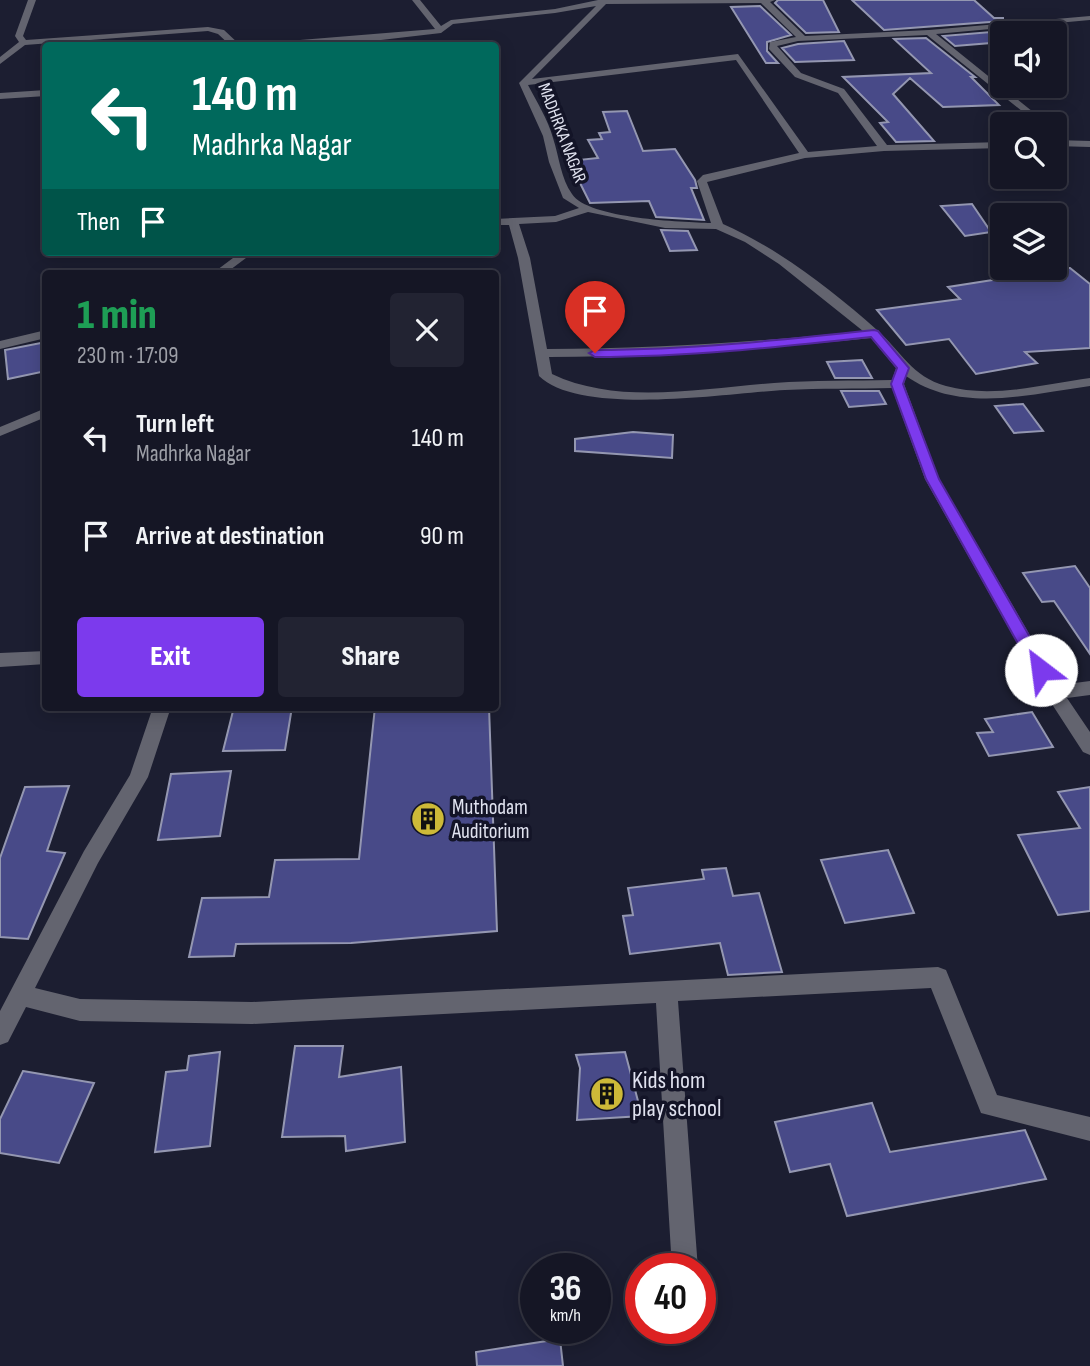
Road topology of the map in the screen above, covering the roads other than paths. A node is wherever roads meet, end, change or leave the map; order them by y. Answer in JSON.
{"nodes":[{"id":1,"x":32,"y":0,"type":"edge"},
{"id":2,"x":416,"y":0,"type":"edge"},
{"id":3,"x":603,"y":1,"type":"edge"},
{"id":4,"x":767,"y":1,"type":"edge"},
{"id":5,"x":1090,"y":18,"type":"edge"},
{"id":6,"x":441,"y":31,"type":"junction"},
{"id":7,"x":929,"y":32,"type":"junction"},
{"id":8,"x":803,"y":39,"type":"junction"},
{"id":9,"x":232,"y":42,"type":"edge"},
{"id":10,"x":312,"y":42,"type":"edge"},
{"id":11,"x":23,"y":43,"type":"junction"},
{"id":12,"x":0,"y":61,"type":"edge"},
{"id":13,"x":523,"y":83,"type":"junction"},
{"id":14,"x":42,"y":93,"type":"edge"},
{"id":15,"x":0,"y":96,"type":"edge"},
{"id":16,"x":1028,"y":112,"type":"edge"},
{"id":17,"x":1067,"y":143,"type":"edge"},
{"id":18,"x":1090,"y":144,"type":"edge"},
{"id":19,"x":990,"y":145,"type":"edge"},
{"id":20,"x":884,"y":148,"type":"junction"},
{"id":21,"x":805,"y":155,"type":"junction"},
{"id":22,"x":588,"y":209,"type":"junction"},
{"id":23,"x":513,"y":221,"type":"junction"},
{"id":24,"x":499,"y":222,"type":"edge"},
{"id":25,"x":718,"y":226,"type":"junction"},
{"id":26,"x":242,"y":256,"type":"edge"},
{"id":27,"x":223,"y":270,"type":"edge"},
{"id":28,"x":874,"y":334,"type":"junction"},
{"id":29,"x":42,"y":335,"type":"edge"},
{"id":30,"x":0,"y":345,"type":"edge"},
{"id":31,"x":542,"y":353,"type":"junction"},
{"id":32,"x":903,"y":368,"type":"junction"},
{"id":33,"x":1090,"y":382,"type":"edge"},
{"id":34,"x":897,"y":384,"type":"junction"},
{"id":35,"x":42,"y":414,"type":"edge"},
{"id":36,"x":0,"y":432,"type":"edge"},
{"id":37,"x":42,"y":657,"type":"edge"},
{"id":38,"x":0,"y":660,"type":"edge"},
{"id":39,"x":1090,"y":688,"type":"edge"},
{"id":40,"x":1054,"y":693,"type":"junction"},
{"id":41,"x":160,"y":711,"type":"edge"},
{"id":42,"x":1090,"y":747,"type":"edge"},
{"id":43,"x":666,"y":990,"type":"junction"},
{"id":44,"x":22,"y":995,"type":"junction"},
{"id":45,"x":0,"y":1034,"type":"edge"},
{"id":46,"x":1090,"y":1129,"type":"edge"},
{"id":47,"x":684,"y":1253,"type":"edge"}],
"edges":[{"from":1,"to":11,"type":"street"},
{"from":2,"to":6,"type":"street"},
{"from":3,"to":4,"type":"street"},
{"from":3,"to":6,"type":"street"},
{"from":3,"to":13,"type":"street","name":"MADHRKA NAGAR"},
{"from":4,"to":8,"type":"street"},
{"from":5,"to":7,"type":"street"},
{"from":6,"to":10,"type":"street"},
{"from":7,"to":8,"type":"street"},
{"from":7,"to":16,"type":"street"},
{"from":8,"to":20,"type":"street"},
{"from":9,"to":11,"type":"street"},
{"from":11,"to":12,"type":"street"},
{"from":13,"to":21,"type":"street"},
{"from":13,"to":22,"type":"street","name":"MADHRKA NAGAR"},
{"from":14,"to":15,"type":"street"},
{"from":17,"to":18,"type":"street"},
{"from":19,"to":20,"type":"street"},
{"from":20,"to":21,"type":"street"},
{"from":21,"to":25,"type":"street"},
{"from":22,"to":23,"type":"street"},
{"from":22,"to":25,"type":"street","name":"MADHRKA NAGAR"},
{"from":23,"to":24,"type":"street"},
{"from":23,"to":31,"type":"street"},
{"from":25,"to":28,"type":"street","name":"MADHRKA NAGAR"},
{"from":26,"to":27,"type":"street"},
{"from":28,"to":31,"type":"street"},
{"from":28,"to":32,"type":"street","name":"MADHRKA NAGAR"},
{"from":29,"to":30,"type":"street"},
{"from":31,"to":34,"type":"street"},
{"from":32,"to":33,"type":"street","name":"MADHRKA NAGAR"},
{"from":32,"to":34,"type":"street"},
{"from":34,"to":40,"type":"street"},
{"from":35,"to":36,"type":"street"},
{"from":37,"to":38,"type":"street"},
{"from":39,"to":40,"type":"street"},
{"from":40,"to":42,"type":"street"},
{"from":41,"to":44,"type":"street"},
{"from":43,"to":44,"type":"street"},
{"from":43,"to":46,"type":"street"},
{"from":43,"to":47,"type":"street"},
{"from":44,"to":45,"type":"street"}]}
